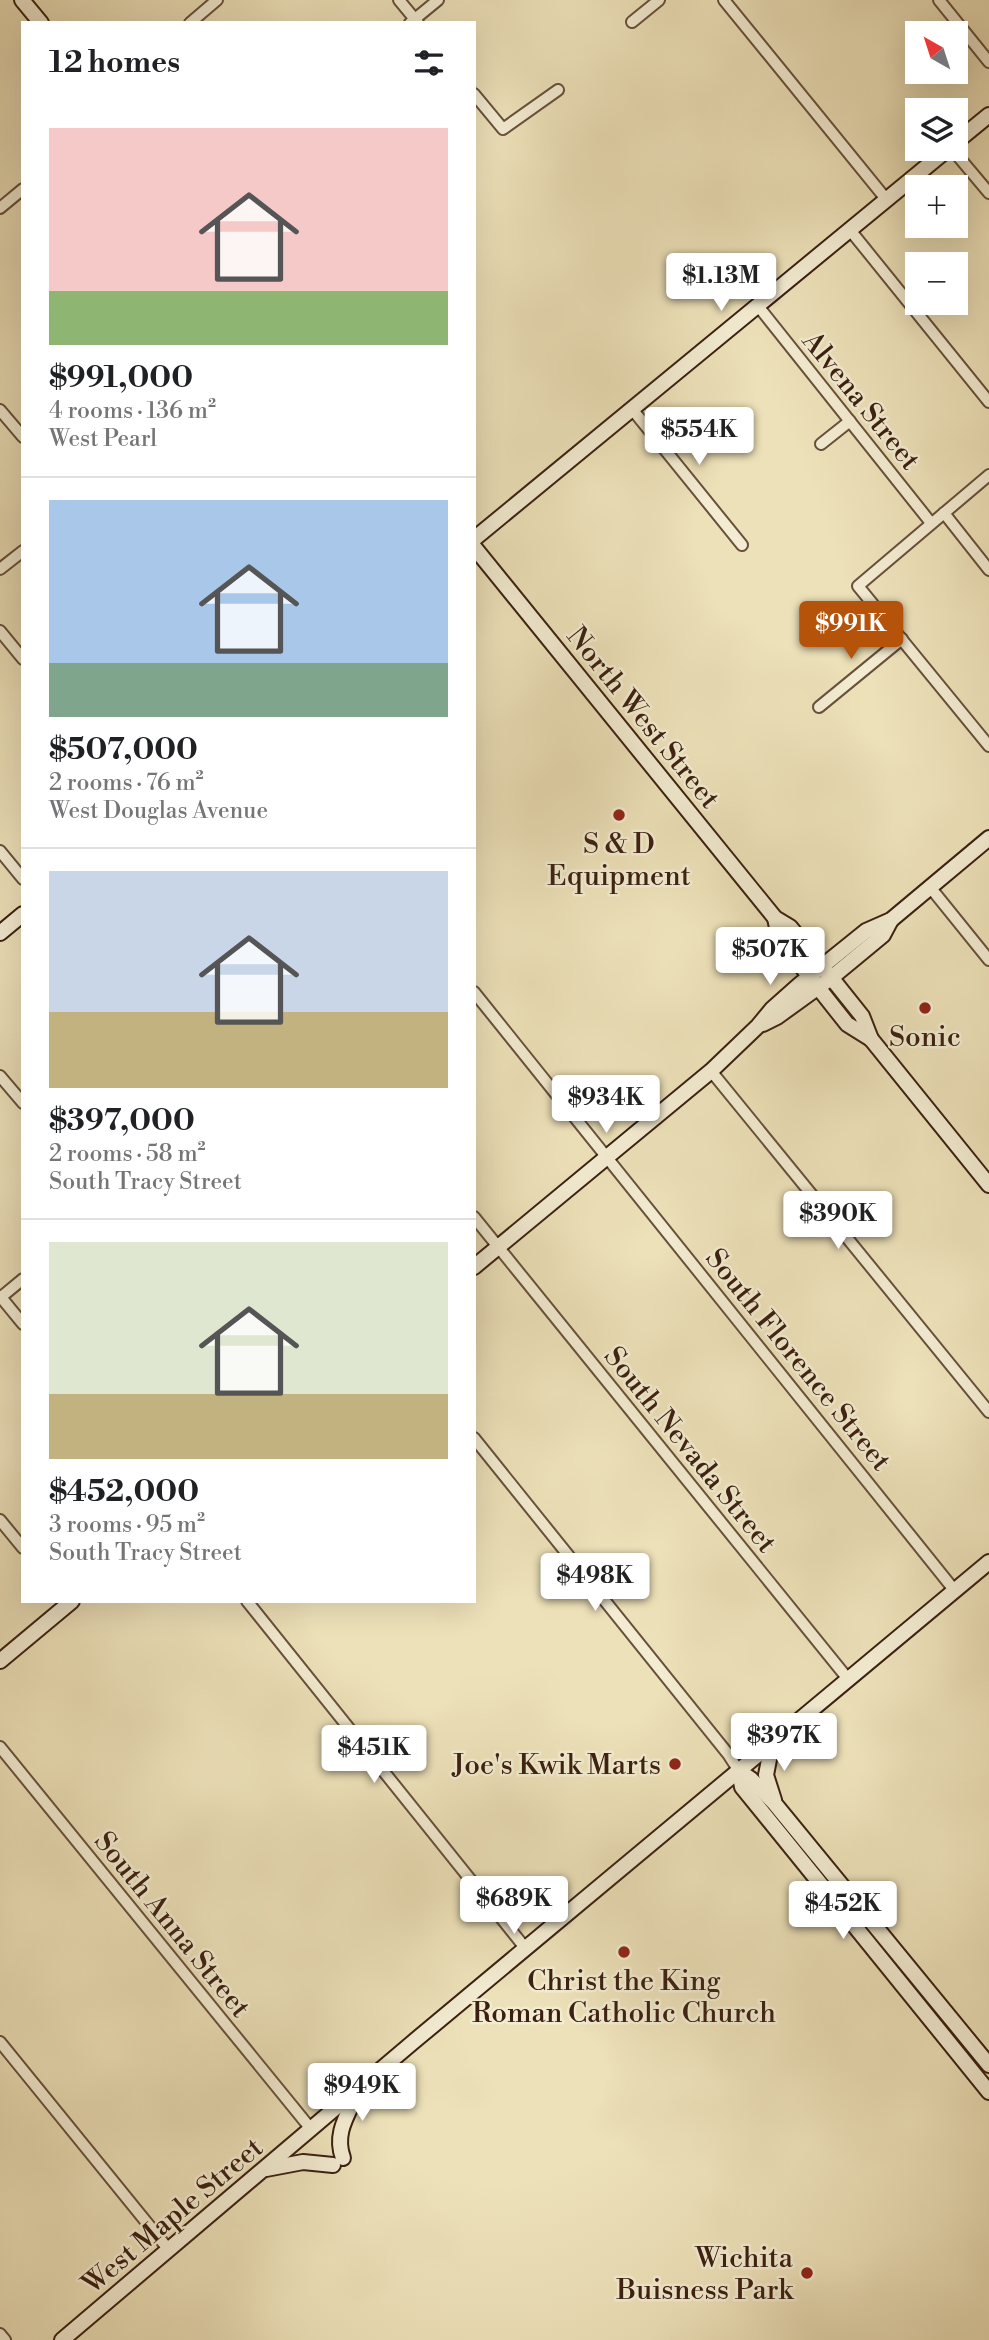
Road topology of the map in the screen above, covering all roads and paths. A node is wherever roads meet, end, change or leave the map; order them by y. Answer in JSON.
{"nodes":[{"id":1,"x":22,"y":0,"type":"edge"},
{"id":2,"x":218,"y":0,"type":"edge"},
{"id":3,"x":399,"y":0,"type":"edge"},
{"id":4,"x":438,"y":0,"type":"edge"},
{"id":5,"x":659,"y":0,"type":"edge"},
{"id":6,"x":723,"y":0,"type":"edge"},
{"id":7,"x":939,"y":0,"type":"edge"},
{"id":8,"x":39,"y":21,"type":"edge"},
{"id":9,"x":192,"y":21,"type":"edge"},
{"id":10,"x":413,"y":21,"type":"edge"},
{"id":11,"x":415,"y":21,"type":"edge"},
{"id":12,"x":632,"y":22,"type":"dead end"},
{"id":13,"x":989,"y":62,"type":"edge"},
{"id":14,"x":558,"y":90,"type":"dead end"},
{"id":15,"x":476,"y":96,"type":"edge"},
{"id":16,"x":989,"y":115,"type":"edge"},
{"id":17,"x":968,"y":132,"type":"edge"},
{"id":18,"x":935,"y":161,"type":"edge"},
{"id":19,"x":961,"y":161,"type":"edge"},
{"id":20,"x":21,"y":191,"type":"edge"},
{"id":21,"x":989,"y":193,"type":"edge"},
{"id":22,"x":886,"y":200,"type":"junction"},
{"id":23,"x":0,"y":208,"type":"edge"},
{"id":24,"x":850,"y":230,"type":"junction"},
{"id":25,"x":758,"y":306,"type":"junction"},
{"id":26,"x":989,"y":402,"type":"edge"},
{"id":27,"x":632,"y":409,"type":"junction"},
{"id":28,"x":0,"y":410,"type":"edge"},
{"id":29,"x":850,"y":421,"type":"junction"},
{"id":30,"x":21,"y":435,"type":"edge"},
{"id":31,"x":821,"y":444,"type":"dead end"},
{"id":32,"x":989,"y":475,"type":"edge"},
{"id":33,"x":944,"y":513,"type":"junction"},
{"id":34,"x":931,"y":523,"type":"junction"},
{"id":35,"x":476,"y":537,"type":"edge"},
{"id":36,"x":741,"y":545,"type":"dead end"},
{"id":37,"x":476,"y":549,"type":"edge"},
{"id":38,"x":21,"y":553,"type":"edge"},
{"id":39,"x":0,"y":569,"type":"edge"},
{"id":40,"x":989,"y":569,"type":"edge"},
{"id":41,"x":0,"y":631,"type":"edge"},
{"id":42,"x":902,"y":639,"type":"junction"},
{"id":43,"x":21,"y":657,"type":"edge"},
{"id":44,"x":819,"y":708,"type":"dead end"},
{"id":45,"x":989,"y":746,"type":"edge"},
{"id":46,"x":989,"y":838,"type":"edge"},
{"id":47,"x":0,"y":851,"type":"edge"},
{"id":48,"x":21,"y":877,"type":"edge"},
{"id":49,"x":930,"y":887,"type":"junction"},
{"id":50,"x":21,"y":916,"type":"edge"},
{"id":51,"x":775,"y":918,"type":"junction"},
{"id":52,"x":0,"y":933,"type":"edge"},
{"id":53,"x":989,"y":960,"type":"edge"},
{"id":54,"x":827,"y":972,"type":"junction"},
{"id":55,"x":814,"y":982,"type":"junction"},
{"id":56,"x":476,"y":994,"type":"edge"},
{"id":57,"x":871,"y":1039,"type":"junction"},
{"id":58,"x":711,"y":1071,"type":"junction"},
{"id":59,"x":0,"y":1076,"type":"edge"},
{"id":60,"x":21,"y":1102,"type":"edge"},
{"id":61,"x":607,"y":1157,"type":"junction"},
{"id":62,"x":989,"y":1185,"type":"edge"},
{"id":63,"x":476,"y":1220,"type":"edge"},
{"id":64,"x":498,"y":1247,"type":"junction"},
{"id":65,"x":476,"y":1265,"type":"edge"},
{"id":66,"x":21,"y":1281,"type":"edge"},
{"id":67,"x":0,"y":1297,"type":"edge"},
{"id":68,"x":21,"y":1322,"type":"edge"},
{"id":69,"x":989,"y":1412,"type":"edge"},
{"id":70,"x":476,"y":1440,"type":"edge"},
{"id":71,"x":0,"y":1520,"type":"edge"},
{"id":72,"x":21,"y":1546,"type":"edge"},
{"id":73,"x":989,"y":1562,"type":"edge"},
{"id":74,"x":955,"y":1591,"type":"junction"},
{"id":75,"x":68,"y":1603,"type":"edge"},
{"id":76,"x":249,"y":1603,"type":"edge"},
{"id":77,"x":0,"y":1661,"type":"edge"},
{"id":78,"x":848,"y":1679,"type":"junction"},
{"id":79,"x":772,"y":1744,"type":"junction"},
{"id":80,"x":0,"y":1747,"type":"edge"},
{"id":81,"x":739,"y":1771,"type":"junction"},
{"id":82,"x":775,"y":1804,"type":"junction"},
{"id":83,"x":526,"y":1949,"type":"junction"},
{"id":84,"x":0,"y":2042,"type":"edge"},
{"id":85,"x":989,"y":2065,"type":"edge"},
{"id":86,"x":359,"y":2088,"type":"junction"},
{"id":87,"x":989,"y":2092,"type":"edge"},
{"id":88,"x":311,"y":2129,"type":"junction"},
{"id":89,"x":265,"y":2169,"type":"junction"},
{"id":90,"x":170,"y":2250,"type":"junction"},
{"id":91,"x":0,"y":2334,"type":"edge"},
{"id":92,"x":5,"y":2340,"type":"edge"},
{"id":93,"x":62,"y":2340,"type":"edge"}],
"edges":[{"from":1,"to":8,"type":"main road"},
{"from":2,"to":9,"type":"street"},
{"from":3,"to":10,"type":"street"},
{"from":4,"to":11,"type":"street"},
{"from":5,"to":12,"type":"street"},
{"from":6,"to":22,"type":"street"},
{"from":7,"to":13,"type":"street"},
{"from":14,"to":15,"type":"street"},
{"from":16,"to":17,"type":"main road"},
{"from":18,"to":22,"type":"main road"},
{"from":19,"to":21,"type":"street"},
{"from":20,"to":23,"type":"street"},
{"from":22,"to":24,"type":"main road"},
{"from":24,"to":25,"type":"main road"},
{"from":24,"to":26,"type":"street"},
{"from":25,"to":27,"type":"main road"},
{"from":25,"to":29,"type":"street","name":"Alvena Street"},
{"from":27,"to":35,"type":"main road"},
{"from":27,"to":36,"type":"street"},
{"from":28,"to":30,"type":"street"},
{"from":29,"to":31,"type":"street"},
{"from":29,"to":34,"type":"street","name":"Alvena Street"},
{"from":32,"to":33,"type":"street"},
{"from":33,"to":34,"type":"street"},
{"from":33,"to":40,"type":"street"},
{"from":34,"to":42,"type":"street"},
{"from":37,"to":51,"type":"main road","name":"North West Street"},
{"from":38,"to":39,"type":"street"},
{"from":41,"to":43,"type":"street"},
{"from":42,"to":44,"type":"street"},
{"from":42,"to":45,"type":"street"},
{"from":46,"to":49,"type":"main road"},
{"from":47,"to":48,"type":"street"},
{"from":49,"to":53,"type":"street"},
{"from":49,"to":54,"type":"main road"},
{"from":50,"to":52,"type":"main road"},
{"from":51,"to":54,"type":"main road","name":"North West Street"},
{"from":51,"to":55,"type":"main road","name":"North West Street"},
{"from":54,"to":55,"type":"main road"},
{"from":54,"to":57,"type":"main road","name":"North West Street"},
{"from":55,"to":57,"type":"main road","name":"North West Street"},
{"from":55,"to":58,"type":"main road"},
{"from":56,"to":61,"type":"street","name":"South Florence Street"},
{"from":57,"to":62,"type":"main road"},
{"from":58,"to":61,"type":"main road"},
{"from":58,"to":69,"type":"street"},
{"from":59,"to":60,"type":"street"},
{"from":61,"to":64,"type":"main road"},
{"from":61,"to":74,"type":"street","name":"South Florence Street"},
{"from":63,"to":64,"type":"street","name":"South Nevada Street"},
{"from":64,"to":65,"type":"main road"},
{"from":64,"to":78,"type":"street","name":"South Nevada Street"},
{"from":66,"to":67,"type":"street"},
{"from":67,"to":68,"type":"street"},
{"from":70,"to":81,"type":"street"},
{"from":71,"to":72,"type":"street"},
{"from":73,"to":74,"type":"main road","name":"West Maple Street"},
{"from":74,"to":78,"type":"main road","name":"West Maple Street"},
{"from":75,"to":77,"type":"main road"},
{"from":76,"to":83,"type":"street"},
{"from":78,"to":79,"type":"main road","name":"West Maple Street"},
{"from":79,"to":81,"type":"main road","name":"West Maple Street"},
{"from":79,"to":82,"type":"main road"},
{"from":80,"to":88,"type":"street","name":"South Anna Street"},
{"from":81,"to":82,"type":"main road"},
{"from":81,"to":83,"type":"main road","name":"West Maple Street"},
{"from":81,"to":87,"type":"main road"},
{"from":82,"to":85,"type":"main road"},
{"from":83,"to":86,"type":"main road","name":"West Maple Street"},
{"from":84,"to":90,"type":"street"},
{"from":86,"to":88,"type":"main road","name":"West Maple Street"},
{"from":86,"to":89,"type":"main road"},
{"from":88,"to":89,"type":"main road","name":"West Maple Street"},
{"from":89,"to":90,"type":"main road","name":"West Maple Street"},
{"from":90,"to":93,"type":"main road","name":"West Maple Street"},
{"from":91,"to":92,"type":"street"}]}
